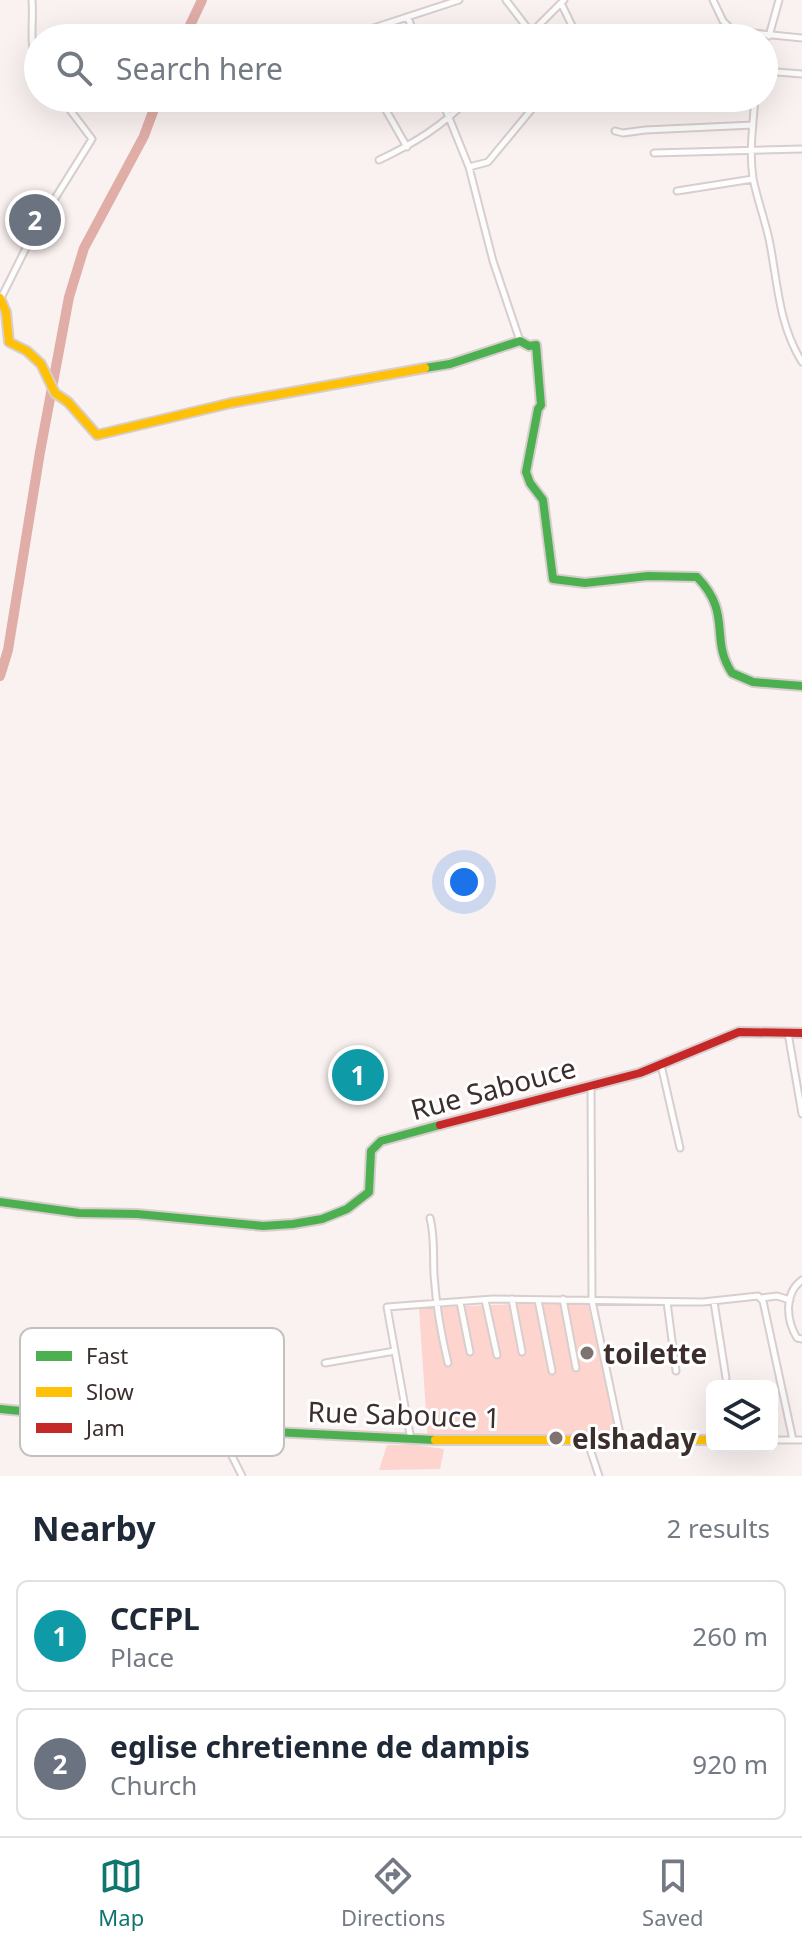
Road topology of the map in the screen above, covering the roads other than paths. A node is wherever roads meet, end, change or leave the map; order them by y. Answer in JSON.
{"nodes":[{"id":1,"x":32,"y":0,"type":"edge"},
{"id":2,"x":459,"y":0,"type":"edge"},
{"id":3,"x":506,"y":0,"type":"edge"},
{"id":4,"x":713,"y":0,"type":"edge"},
{"id":5,"x":779,"y":0,"type":"edge"},
{"id":6,"x":562,"y":1,"type":"edge"},
{"id":7,"x":408,"y":18,"type":"junction"},
{"id":8,"x":34,"y":24,"type":"edge"},
{"id":9,"x":389,"y":24,"type":"edge"},
{"id":10,"x":410,"y":24,"type":"edge"},
{"id":11,"x":525,"y":24,"type":"edge"},
{"id":12,"x":542,"y":24,"type":"edge"},
{"id":13,"x":572,"y":24,"type":"edge"},
{"id":14,"x":726,"y":24,"type":"edge"},
{"id":15,"x":772,"y":24,"type":"edge"},
{"id":16,"x":778,"y":37,"type":"edge"},
{"id":17,"x":802,"y":38,"type":"edge"},
{"id":18,"x":778,"y":72,"type":"edge"},
{"id":19,"x":802,"y":74,"type":"edge"},
{"id":20,"x":72,"y":112,"type":"edge"},
{"id":21,"x":387,"y":112,"type":"edge"},
{"id":22,"x":447,"y":112,"type":"edge"},
{"id":23,"x":457,"y":112,"type":"edge"},
{"id":24,"x":529,"y":112,"type":"edge"},
{"id":25,"x":754,"y":112,"type":"edge"},
{"id":26,"x":450,"y":120,"type":"junction"},
{"id":27,"x":753,"y":125,"type":"junction"},
{"id":28,"x":615,"y":131,"type":"dead end"},
{"id":29,"x":407,"y":147,"type":"junction"},
{"id":30,"x":802,"y":149,"type":"edge"},
{"id":31,"x":751,"y":150,"type":"junction"},
{"id":32,"x":654,"y":153,"type":"dead end"},
{"id":33,"x":379,"y":160,"type":"dead end"},
{"id":34,"x":469,"y":167,"type":"junction"},
{"id":35,"x":753,"y":179,"type":"junction"},
{"id":36,"x":677,"y":191,"type":"dead end"},
{"id":37,"x":0,"y":298,"type":"edge"},
{"id":38,"x":520,"y":341,"type":"junction"},
{"id":39,"x":802,"y":362,"type":"edge"},
{"id":40,"x":802,"y":686,"type":"edge"},
{"id":41,"x":788,"y":1033,"type":"junction"},
{"id":42,"x":802,"y":1033,"type":"edge"},
{"id":43,"x":661,"y":1065,"type":"junction"},
{"id":44,"x":591,"y":1084,"type":"junction"},
{"id":45,"x":802,"y":1114,"type":"edge"},
{"id":46,"x":680,"y":1148,"type":"dead end"},
{"id":47,"x":0,"y":1202,"type":"edge"},
{"id":48,"x":430,"y":1218,"type":"dead end"},
{"id":49,"x":802,"y":1280,"type":"edge"},
{"id":50,"x":761,"y":1298,"type":"junction"},
{"id":51,"x":512,"y":1299,"type":"junction"},
{"id":52,"x":563,"y":1299,"type":"junction"},
{"id":53,"x":485,"y":1300,"type":"junction"},
{"id":54,"x":538,"y":1300,"type":"junction"},
{"id":55,"x":790,"y":1300,"type":"junction"},
{"id":56,"x":592,"y":1301,"type":"junction"},
{"id":57,"x":460,"y":1302,"type":"junction"},
{"id":58,"x":667,"y":1302,"type":"junction"},
{"id":59,"x":714,"y":1302,"type":"junction"},
{"id":60,"x":437,"y":1304,"type":"junction"},
{"id":61,"x":802,"y":1339,"type":"edge"},
{"id":62,"x":395,"y":1351,"type":"junction"},
{"id":63,"x":470,"y":1352,"type":"dead end"},
{"id":64,"x":522,"y":1352,"type":"dead end"},
{"id":65,"x":497,"y":1355,"type":"dead end"},
{"id":66,"x":325,"y":1363,"type":"dead end"},
{"id":67,"x":448,"y":1363,"type":"dead end"},
{"id":68,"x":576,"y":1368,"type":"dead end"},
{"id":69,"x":552,"y":1371,"type":"dead end"},
{"id":70,"x":676,"y":1371,"type":"dead end"},
{"id":71,"x":726,"y":1378,"type":"dead end"},
{"id":72,"x":0,"y":1409,"type":"edge"},
{"id":73,"x":20,"y":1411,"type":"edge"},
{"id":74,"x":284,"y":1432,"type":"edge"},
{"id":75,"x":621,"y":1439,"type":"junction"},
{"id":76,"x":411,"y":1440,"type":"junction"},
{"id":77,"x":587,"y":1440,"type":"junction"},
{"id":78,"x":706,"y":1440,"type":"edge"},
{"id":79,"x":778,"y":1440,"type":"edge"},
{"id":80,"x":793,"y":1440,"type":"junction"},
{"id":81,"x":802,"y":1440,"type":"edge"},
{"id":82,"x":232,"y":1456,"type":"edge"},
{"id":83,"x":242,"y":1476,"type":"edge"},
{"id":84,"x":599,"y":1476,"type":"edge"}],
"edges":[{"from":1,"to":8,"type":"street"},
{"from":2,"to":7,"type":"street"},
{"from":3,"to":11,"type":"street"},
{"from":4,"to":14,"type":"street"},
{"from":5,"to":15,"type":"street"},
{"from":6,"to":12,"type":"street"},
{"from":6,"to":13,"type":"street"},
{"from":7,"to":9,"type":"street"},
{"from":7,"to":10,"type":"street"},
{"from":16,"to":17,"type":"street"},
{"from":18,"to":19,"type":"street"},
{"from":20,"to":37,"type":"street"},
{"from":21,"to":29,"type":"street"},
{"from":22,"to":26,"type":"street"},
{"from":23,"to":26,"type":"street"},
{"from":24,"to":34,"type":"street"},
{"from":25,"to":27,"type":"street"},
{"from":26,"to":29,"type":"street"},
{"from":26,"to":34,"type":"street"},
{"from":27,"to":28,"type":"street"},
{"from":27,"to":31,"type":"street"},
{"from":29,"to":33,"type":"street"},
{"from":30,"to":31,"type":"street"},
{"from":31,"to":32,"type":"street"},
{"from":31,"to":35,"type":"street"},
{"from":34,"to":38,"type":"street"},
{"from":35,"to":36,"type":"street"},
{"from":35,"to":39,"type":"street"},
{"from":37,"to":38,"type":"street"},
{"from":38,"to":40,"type":"street"},
{"from":41,"to":42,"type":"street","name":"Rue Sabouce"},
{"from":41,"to":43,"type":"street","name":"Rue Sabouce"},
{"from":41,"to":45,"type":"street"},
{"from":43,"to":44,"type":"street","name":"Rue Sabouce"},
{"from":43,"to":46,"type":"street"},
{"from":44,"to":47,"type":"street","name":"Rue Sabouce"},
{"from":44,"to":56,"type":"street"},
{"from":48,"to":60,"type":"street"},
{"from":49,"to":55,"type":"street"},
{"from":50,"to":55,"type":"street"},
{"from":50,"to":59,"type":"street"},
{"from":50,"to":80,"type":"street"},
{"from":51,"to":53,"type":"street"},
{"from":51,"to":54,"type":"street"},
{"from":51,"to":64,"type":"street"},
{"from":52,"to":54,"type":"street"},
{"from":52,"to":56,"type":"street"},
{"from":52,"to":68,"type":"street"},
{"from":53,"to":57,"type":"street"},
{"from":53,"to":65,"type":"street"},
{"from":54,"to":69,"type":"street"},
{"from":55,"to":61,"type":"street"},
{"from":56,"to":58,"type":"street"},
{"from":56,"to":75,"type":"street"},
{"from":57,"to":60,"type":"street"},
{"from":57,"to":63,"type":"street"},
{"from":58,"to":59,"type":"street"},
{"from":58,"to":70,"type":"street"},
{"from":59,"to":71,"type":"street"},
{"from":60,"to":62,"type":"street"},
{"from":60,"to":67,"type":"street"},
{"from":62,"to":66,"type":"street"},
{"from":62,"to":76,"type":"street"},
{"from":72,"to":73,"type":"street","name":"Rue Sabouce 1"},
{"from":74,"to":76,"type":"street","name":"Rue Sabouce 1"},
{"from":75,"to":77,"type":"street","name":"Rue Sabouce 1"},
{"from":75,"to":78,"type":"street","name":"Rue Sabouce 1"},
{"from":76,"to":77,"type":"street","name":"Rue Sabouce 1"},
{"from":77,"to":84,"type":"street"},
{"from":79,"to":80,"type":"street"},
{"from":80,"to":81,"type":"street"},
{"from":82,"to":83,"type":"street"}]}
